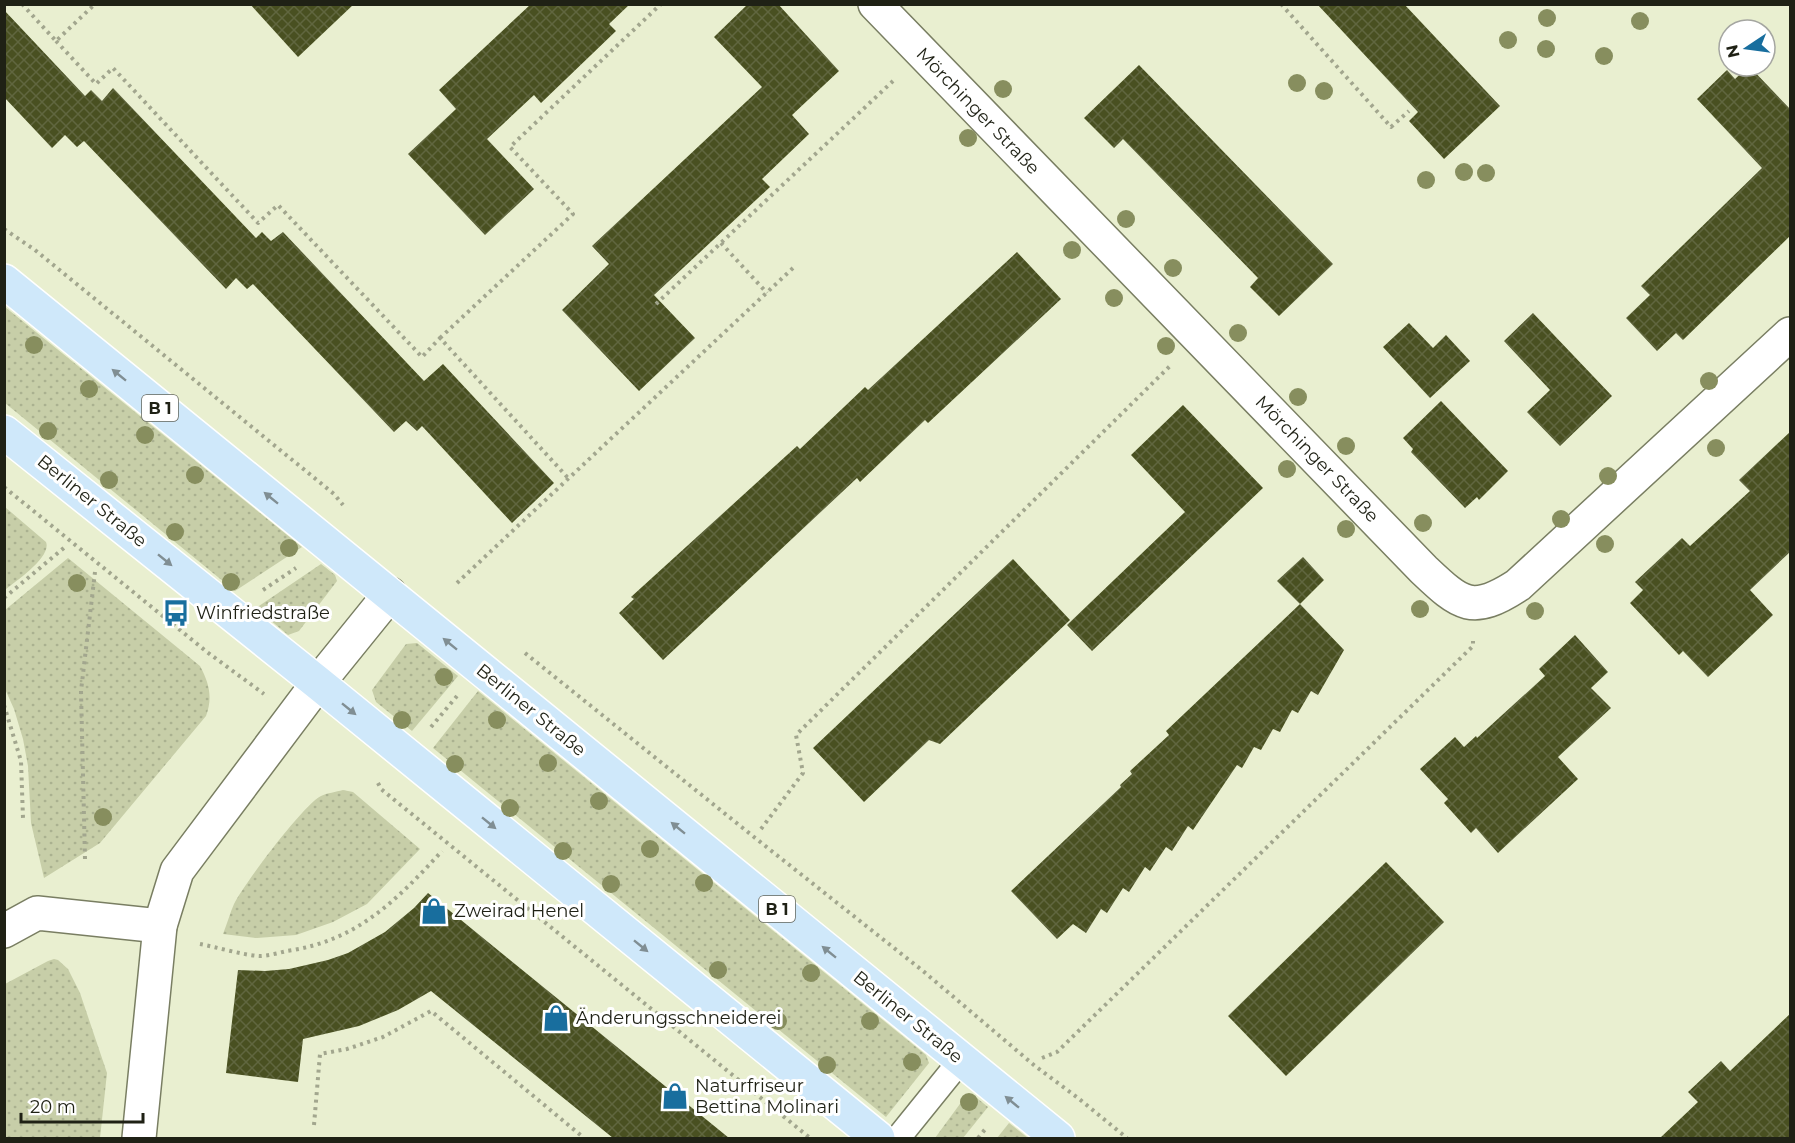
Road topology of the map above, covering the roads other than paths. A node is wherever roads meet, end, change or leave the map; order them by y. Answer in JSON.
{"nodes":[{"id":1,"x":875,"y":4,"type":"edge"},
{"id":2,"x":4,"y":281,"type":"edge"},
{"id":3,"x":1791,"y":334,"type":"edge"},
{"id":4,"x":4,"y":432,"type":"edge"},
{"id":5,"x":390,"y":594,"type":"junction"},
{"id":6,"x":318,"y":683,"type":"junction"},
{"id":7,"x":160,"y":926,"type":"junction"},
{"id":8,"x":4,"y":931,"type":"edge"},
{"id":9,"x":961,"y":1060,"type":"junction"},
{"id":10,"x":139,"y":1138,"type":"edge"},
{"id":11,"x":878,"y":1138,"type":"edge"},
{"id":12,"x":898,"y":1138,"type":"edge"},
{"id":13,"x":1058,"y":1138,"type":"edge"}],
"edges":[{"from":1,"to":3,"type":"street","name":"Mörchinger Straße"},
{"from":5,"to":2,"type":"main road","name":"Berliner Straße","number":"B 1","one_way":true},
{"from":4,"to":6,"type":"main road","name":"Berliner Straße","one_way":true},
{"from":5,"to":6,"type":"street"},
{"from":9,"to":5,"type":"main road","name":"Berliner Straße","number":"B 1","one_way":true},
{"from":6,"to":7,"type":"street"},
{"from":6,"to":11,"type":"main road","name":"Berliner Straße","one_way":true},
{"from":7,"to":8,"type":"street"},
{"from":7,"to":10,"type":"street"},
{"from":9,"to":12,"type":"lane"},
{"from":13,"to":9,"type":"main road","name":"Berliner Straße","number":"B 1","one_way":true}]}
